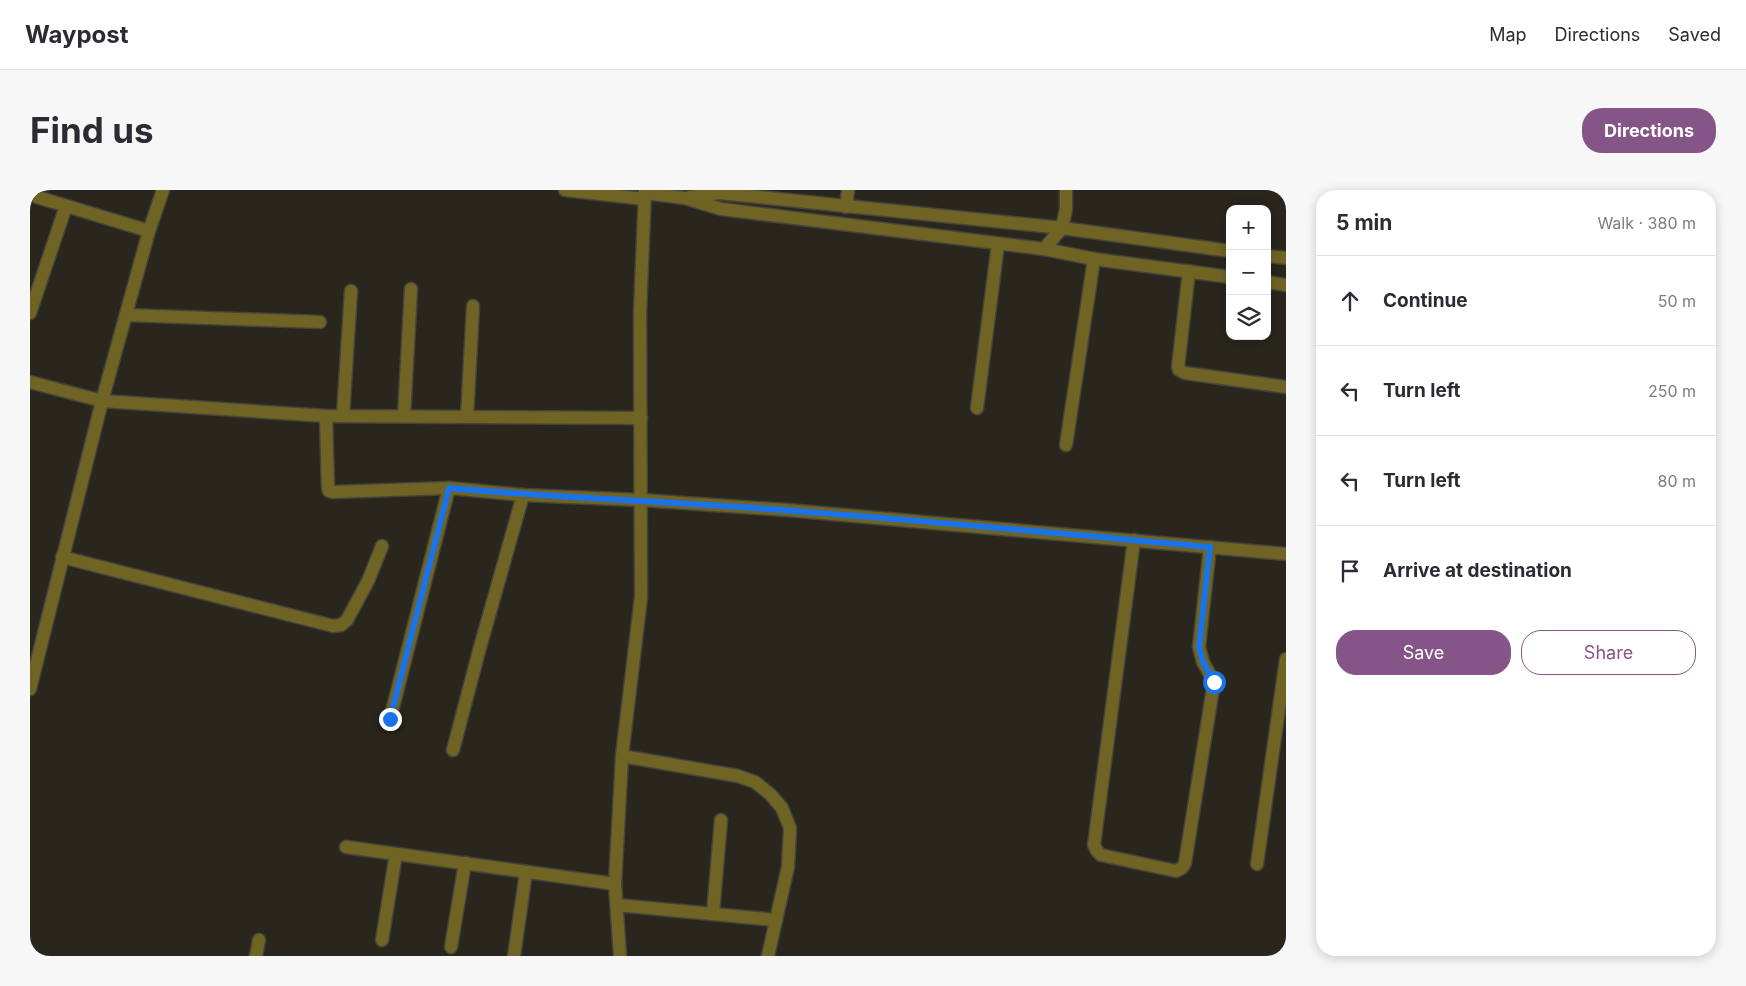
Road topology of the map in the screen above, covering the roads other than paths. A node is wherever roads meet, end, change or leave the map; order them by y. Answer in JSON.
{"nodes":[{"id":1,"x":163,"y":190,"type":"edge"},
{"id":2,"x":565,"y":190,"type":"edge"},
{"id":3,"x":848,"y":190,"type":"edge"},
{"id":4,"x":1066,"y":190,"type":"edge"},
{"id":5,"x":645,"y":194,"type":"edge"},
{"id":6,"x":37,"y":197,"type":"dead end"},
{"id":7,"x":685,"y":198,"type":"junction"},
{"id":8,"x":66,"y":206,"type":"junction"},
{"id":9,"x":846,"y":206,"type":"junction"},
{"id":10,"x":1062,"y":228,"type":"junction"},
{"id":11,"x":148,"y":231,"type":"junction"},
{"id":12,"x":998,"y":244,"type":"junction"},
{"id":13,"x":1044,"y":249,"type":"junction"},
{"id":14,"x":1226,"y":249,"type":"edge"},
{"id":15,"x":1271,"y":256,"type":"edge"},
{"id":16,"x":1094,"y":258,"type":"junction"},
{"id":17,"x":1286,"y":258,"type":"edge"},
{"id":18,"x":1189,"y":272,"type":"junction"},
{"id":19,"x":1226,"y":277,"type":"edge"},
{"id":20,"x":1271,"y":283,"type":"edge"},
{"id":21,"x":1286,"y":285,"type":"edge"},
{"id":22,"x":411,"y":289,"type":"dead end"},
{"id":23,"x":351,"y":291,"type":"dead end"},
{"id":24,"x":473,"y":306,"type":"dead end"},
{"id":25,"x":30,"y":313,"type":"edge"},
{"id":26,"x":126,"y":315,"type":"junction"},
{"id":27,"x":320,"y":322,"type":"dead end"},
{"id":28,"x":30,"y":383,"type":"edge"},
{"id":29,"x":1286,"y":386,"type":"edge"},
{"id":30,"x":102,"y":401,"type":"junction"},
{"id":31,"x":977,"y":408,"type":"dead end"},
{"id":32,"x":326,"y":416,"type":"junction"},
{"id":33,"x":343,"y":416,"type":"junction"},
{"id":34,"x":404,"y":416,"type":"junction"},
{"id":35,"x":467,"y":417,"type":"junction"},
{"id":36,"x":641,"y":418,"type":"junction"},
{"id":37,"x":1066,"y":445,"type":"dead end"},
{"id":38,"x":449,"y":488,"type":"junction"},
{"id":39,"x":523,"y":495,"type":"junction"},
{"id":40,"x":641,"y":500,"type":"junction"},
{"id":41,"x":1134,"y":540,"type":"junction"},
{"id":42,"x":382,"y":546,"type":"dead end"},
{"id":43,"x":1210,"y":547,"type":"junction"},
{"id":44,"x":1286,"y":554,"type":"edge"},
{"id":45,"x":62,"y":557,"type":"junction"},
{"id":46,"x":1286,"y":658,"type":"edge"},
{"id":47,"x":30,"y":689,"type":"edge"},
{"id":48,"x":390,"y":719,"type":"dead end"},
{"id":49,"x":453,"y":750,"type":"dead end"},
{"id":50,"x":622,"y":756,"type":"junction"},
{"id":51,"x":721,"y":820,"type":"dead end"},
{"id":52,"x":346,"y":847,"type":"dead end"},
{"id":53,"x":396,"y":854,"type":"junction"},
{"id":54,"x":465,"y":864,"type":"junction"},
{"id":55,"x":1257,"y":864,"type":"dead end"},
{"id":56,"x":526,"y":872,"type":"junction"},
{"id":57,"x":615,"y":884,"type":"junction"},
{"id":58,"x":616,"y":905,"type":"junction"},
{"id":59,"x":713,"y":913,"type":"junction"},
{"id":60,"x":776,"y":920,"type":"junction"},
{"id":61,"x":259,"y":940,"type":"dead end"},
{"id":62,"x":382,"y":940,"type":"dead end"},
{"id":63,"x":451,"y":947,"type":"dead end"},
{"id":64,"x":256,"y":956,"type":"edge"},
{"id":65,"x":514,"y":956,"type":"edge"},
{"id":66,"x":620,"y":956,"type":"edge"},
{"id":67,"x":768,"y":956,"type":"edge"}],
"edges":[{"from":1,"to":11,"type":"street"},
{"from":2,"to":5,"type":"street"},
{"from":3,"to":9,"type":"street"},
{"from":4,"to":10,"type":"street"},
{"from":5,"to":7,"type":"street"},
{"from":5,"to":36,"type":"street"},
{"from":6,"to":8,"type":"street"},
{"from":7,"to":9,"type":"street"},
{"from":7,"to":12,"type":"street"},
{"from":8,"to":11,"type":"street"},
{"from":8,"to":25,"type":"street"},
{"from":9,"to":10,"type":"street"},
{"from":10,"to":13,"type":"street"},
{"from":10,"to":14,"type":"street"},
{"from":11,"to":26,"type":"street"},
{"from":12,"to":13,"type":"street"},
{"from":12,"to":31,"type":"street"},
{"from":13,"to":16,"type":"street"},
{"from":15,"to":17,"type":"street"},
{"from":16,"to":18,"type":"street"},
{"from":16,"to":37,"type":"street"},
{"from":18,"to":19,"type":"street"},
{"from":18,"to":29,"type":"street"},
{"from":20,"to":21,"type":"street"},
{"from":22,"to":34,"type":"street"},
{"from":23,"to":33,"type":"street"},
{"from":24,"to":35,"type":"street"},
{"from":26,"to":27,"type":"street"},
{"from":26,"to":30,"type":"street"},
{"from":28,"to":30,"type":"street"},
{"from":30,"to":32,"type":"street"},
{"from":30,"to":45,"type":"street"},
{"from":32,"to":33,"type":"street"},
{"from":32,"to":38,"type":"street"},
{"from":33,"to":34,"type":"street"},
{"from":34,"to":35,"type":"street"},
{"from":35,"to":36,"type":"street"},
{"from":36,"to":40,"type":"street"},
{"from":38,"to":39,"type":"street"},
{"from":38,"to":48,"type":"street"},
{"from":39,"to":40,"type":"street"},
{"from":39,"to":49,"type":"street"},
{"from":40,"to":41,"type":"street"},
{"from":40,"to":50,"type":"street"},
{"from":41,"to":43,"type":"street"},
{"from":41,"to":43,"type":"street"},
{"from":42,"to":45,"type":"street"},
{"from":43,"to":44,"type":"street"},
{"from":45,"to":47,"type":"street"},
{"from":46,"to":55,"type":"street"},
{"from":50,"to":57,"type":"street"},
{"from":50,"to":60,"type":"street"},
{"from":51,"to":59,"type":"street"},
{"from":52,"to":53,"type":"street"},
{"from":53,"to":54,"type":"street"},
{"from":53,"to":62,"type":"street"},
{"from":54,"to":56,"type":"street"},
{"from":54,"to":63,"type":"street"},
{"from":56,"to":57,"type":"street"},
{"from":56,"to":65,"type":"street"},
{"from":57,"to":58,"type":"street"},
{"from":58,"to":59,"type":"street"},
{"from":58,"to":66,"type":"street"},
{"from":59,"to":60,"type":"street"},
{"from":60,"to":67,"type":"street"},
{"from":61,"to":64,"type":"street"}]}
